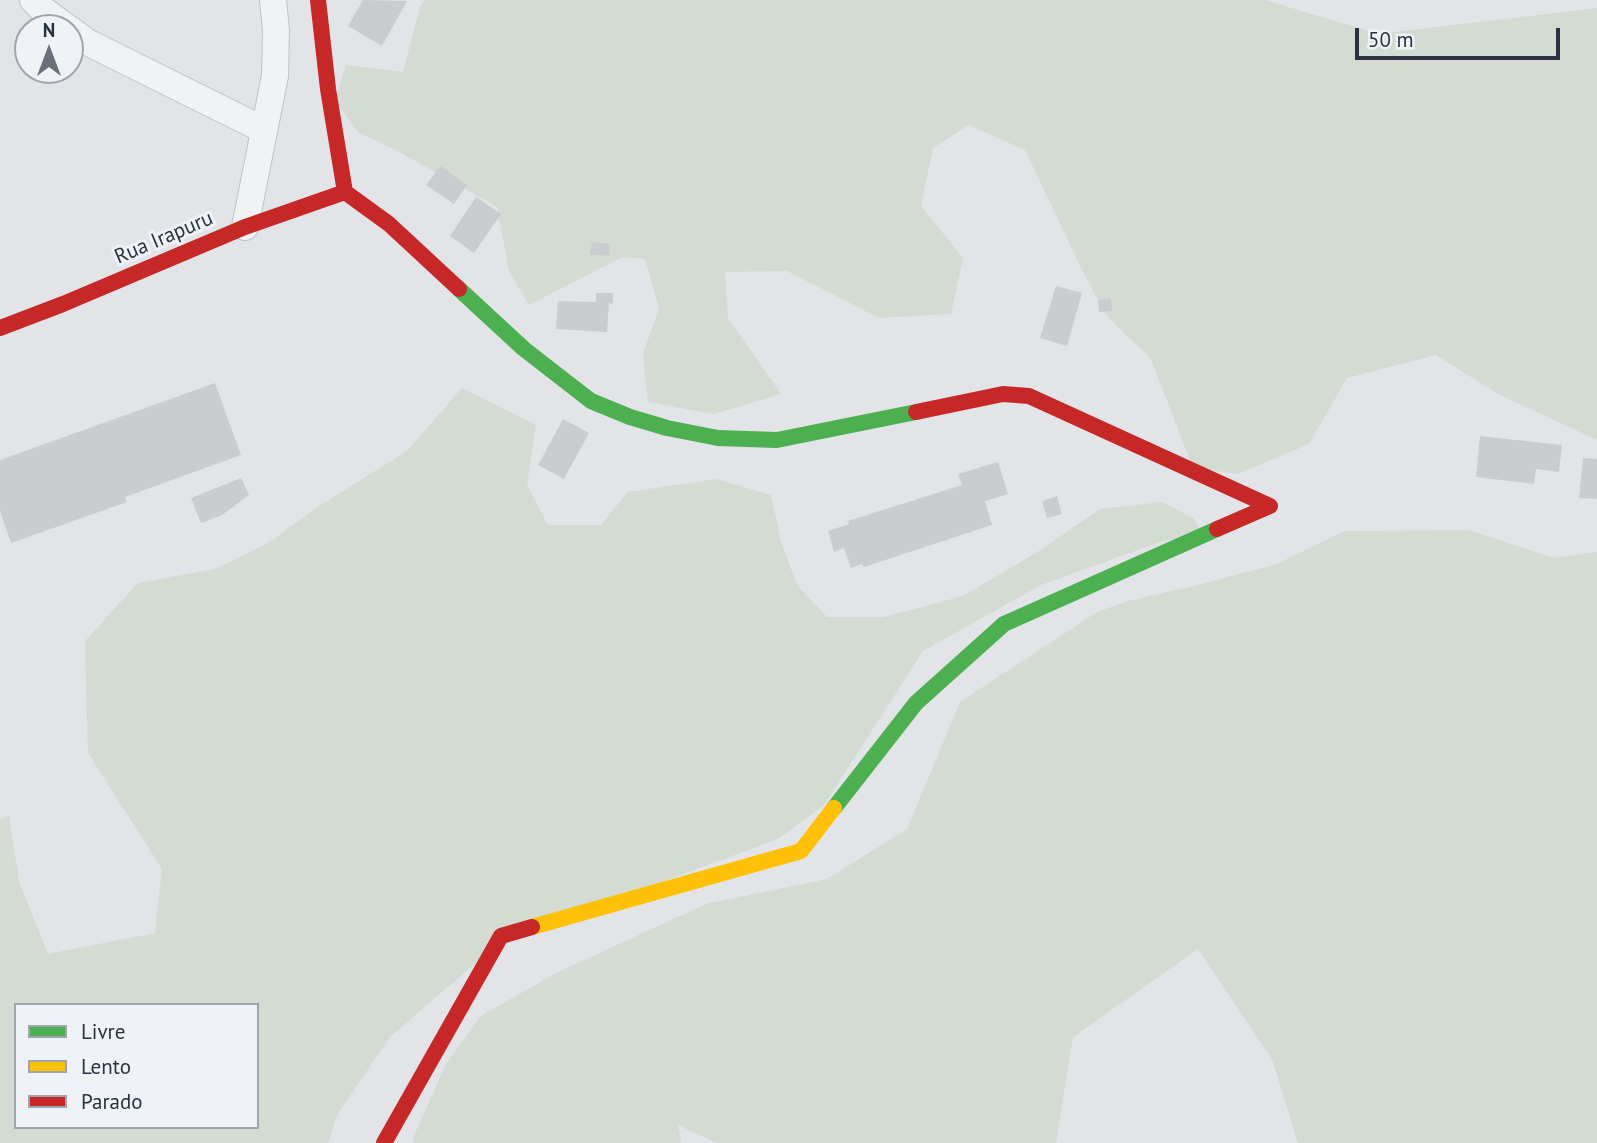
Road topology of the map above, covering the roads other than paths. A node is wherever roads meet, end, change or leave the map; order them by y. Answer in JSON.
{"nodes":[{"id":1,"x":33,"y":0,"type":"edge"},
{"id":2,"x":273,"y":0,"type":"edge"},
{"id":3,"x":318,"y":0,"type":"edge"},
{"id":4,"x":49,"y":14,"type":"edge"},
{"id":5,"x":84,"y":39,"type":"edge"},
{"id":6,"x":264,"y":130,"type":"junction"},
{"id":7,"x":345,"y":192,"type":"junction"},
{"id":8,"x":245,"y":227,"type":"junction"},
{"id":9,"x":0,"y":328,"type":"edge"},
{"id":10,"x":384,"y":1143,"type":"edge"}],
"edges":[{"from":1,"to":4,"type":"street"},
{"from":2,"to":6,"type":"street"},
{"from":3,"to":7,"type":"street"},
{"from":5,"to":6,"type":"street"},
{"from":6,"to":8,"type":"street"},
{"from":7,"to":8,"type":"street","name":"Rua Irapuru"},
{"from":7,"to":10,"type":"street"},
{"from":8,"to":9,"type":"street","name":"Rua Irapuru"}]}
